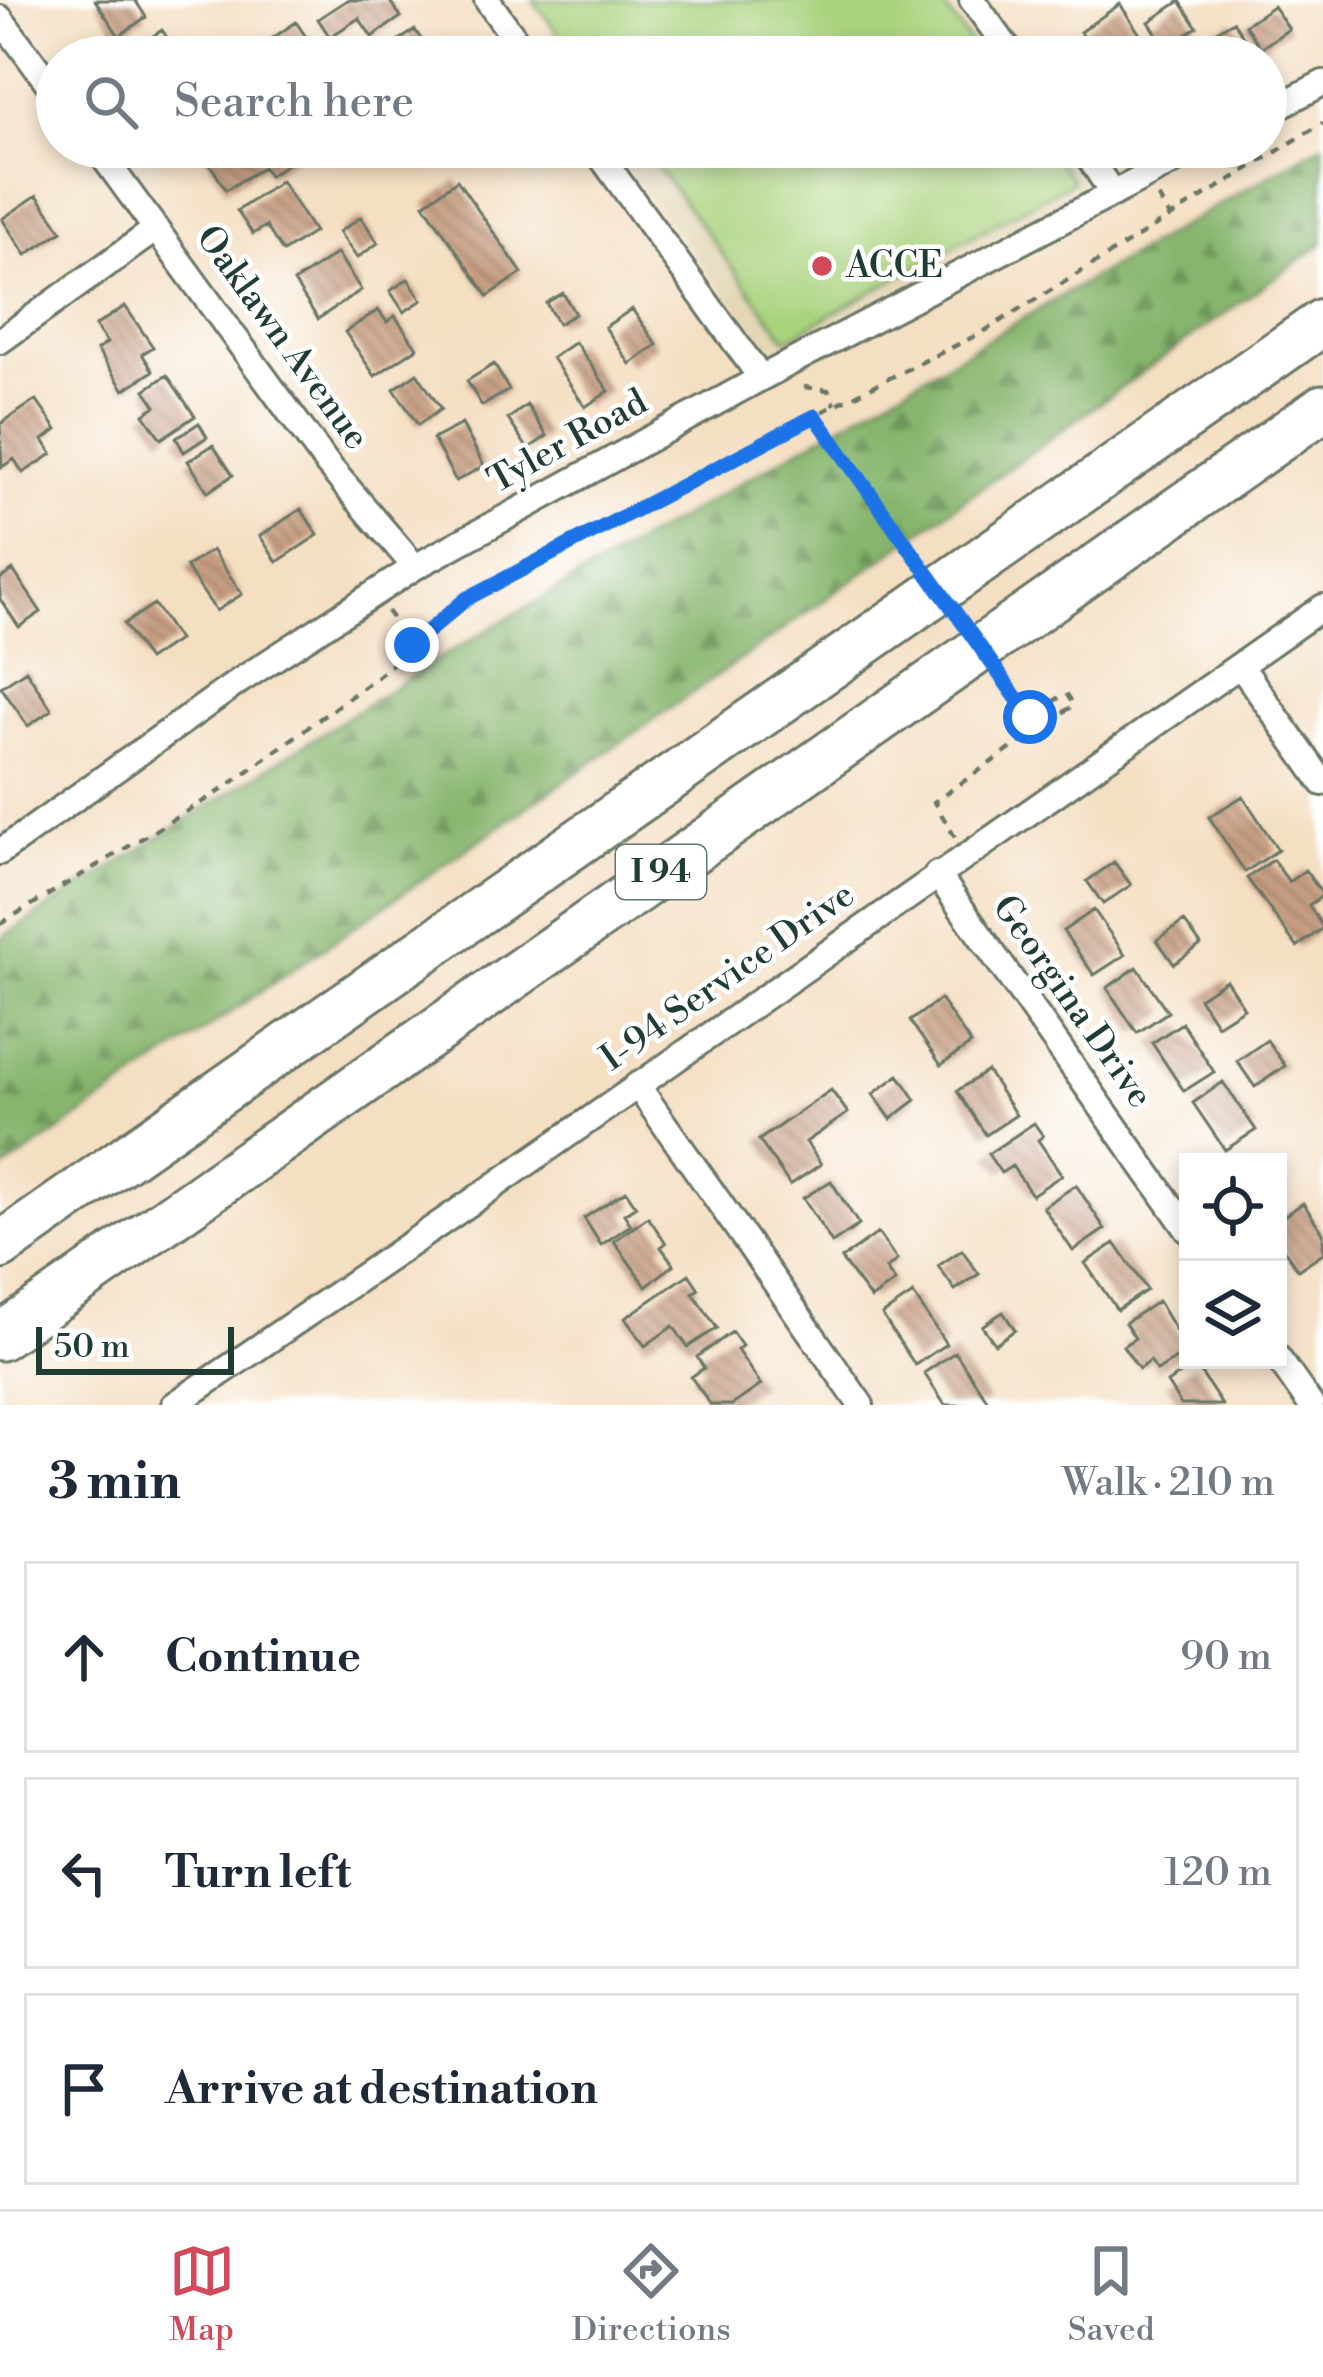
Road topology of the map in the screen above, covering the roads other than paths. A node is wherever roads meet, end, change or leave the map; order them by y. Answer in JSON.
{"nodes":[{"id":1,"x":487,"y":0,"type":"edge"},
{"id":2,"x":972,"y":0,"type":"edge"},
{"id":3,"x":0,"y":18,"type":"edge"},
{"id":4,"x":513,"y":36,"type":"edge"},
{"id":5,"x":999,"y":36,"type":"edge"},
{"id":6,"x":36,"y":67,"type":"edge"},
{"id":7,"x":1323,"y":83,"type":"edge"},
{"id":8,"x":1287,"y":102,"type":"edge"},
{"id":9,"x":111,"y":168,"type":"edge"},
{"id":10,"x":609,"y":168,"type":"edge"},
{"id":11,"x":1096,"y":168,"type":"edge"},
{"id":12,"x":1162,"y":168,"type":"edge"},
{"id":13,"x":1113,"y":194,"type":"junction"},
{"id":14,"x":156,"y":229,"type":"junction"},
{"id":15,"x":1323,"y":322,"type":"edge"},
{"id":16,"x":0,"y":340,"type":"edge"},
{"id":17,"x":761,"y":378,"type":"junction"},
{"id":18,"x":1323,"y":407,"type":"edge"},
{"id":19,"x":415,"y":567,"type":"junction"},
{"id":20,"x":1323,"y":607,"type":"edge"},
{"id":21,"x":1240,"y":665,"type":"junction"},
{"id":22,"x":1323,"y":783,"type":"edge"},
{"id":23,"x":0,"y":852,"type":"edge"},
{"id":24,"x":937,"y":874,"type":"junction"},
{"id":25,"x":637,"y":1085,"type":"junction"},
{"id":26,"x":1179,"y":1217,"type":"edge"},
{"id":27,"x":0,"y":1246,"type":"edge"},
{"id":28,"x":0,"y":1337,"type":"edge"},
{"id":29,"x":1286,"y":1369,"type":"edge"},
{"id":30,"x":174,"y":1405,"type":"edge"},
{"id":31,"x":861,"y":1405,"type":"edge"},
{"id":32,"x":1311,"y":1405,"type":"edge"}],
"edges":[{"from":1,"to":4,"type":"street"},
{"from":2,"to":5,"type":"street"},
{"from":3,"to":6,"type":"street"},
{"from":7,"to":8,"type":"street"},
{"from":9,"to":14,"type":"street","name":"Oaklawn Avenue"},
{"from":10,"to":17,"type":"street"},
{"from":11,"to":13,"type":"street"},
{"from":12,"to":13,"type":"street","name":"Tyler Road"},
{"from":13,"to":17,"type":"street","name":"Tyler Road"},
{"from":14,"to":16,"type":"street"},
{"from":14,"to":19,"type":"street","name":"Oaklawn Avenue"},
{"from":15,"to":27,"type":"highway","number":"I 94"},
{"from":17,"to":19,"type":"street","name":"Tyler Road"},
{"from":18,"to":28,"type":"highway","number":"I 94"},
{"from":19,"to":23,"type":"street","name":"Tyler Road"},
{"from":20,"to":21,"type":"street","name":"I-94 Service Drive"},
{"from":21,"to":22,"type":"street"},
{"from":21,"to":24,"type":"street","name":"I-94 Service Drive"},
{"from":24,"to":25,"type":"street","name":"I-94 Service Drive"},
{"from":24,"to":26,"type":"street","name":"Georgina Drive"},
{"from":25,"to":30,"type":"street","name":"I-94 Service Drive"},
{"from":25,"to":31,"type":"street"},
{"from":29,"to":32,"type":"street"}]}
